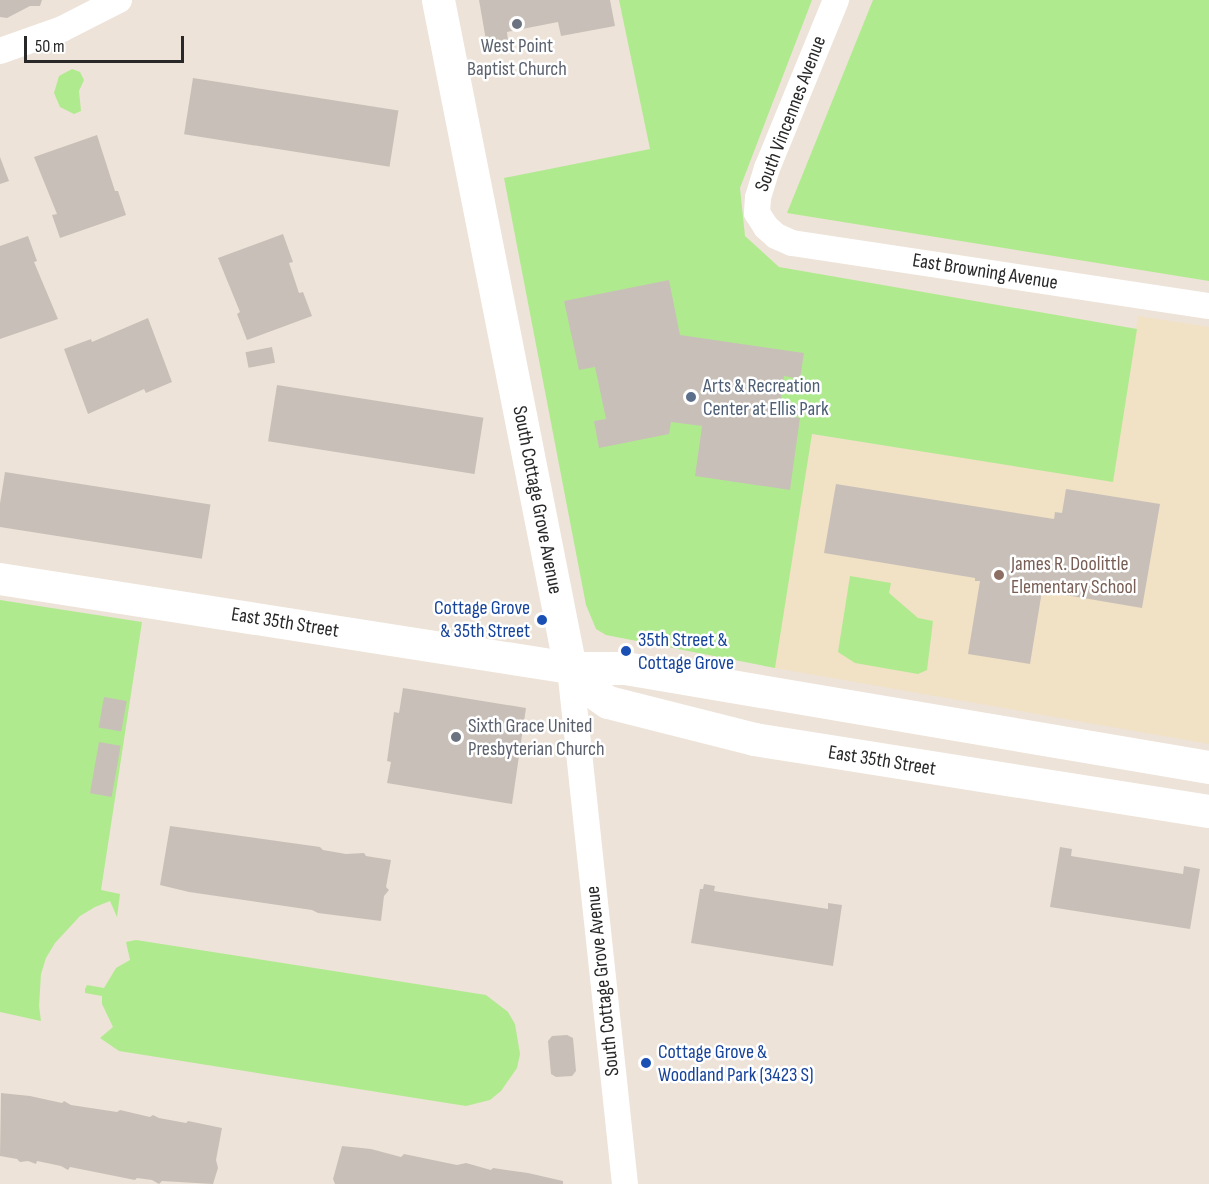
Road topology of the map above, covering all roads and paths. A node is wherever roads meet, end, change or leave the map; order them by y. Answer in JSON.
{"nodes":[{"id":1,"x":438,"y":0,"type":"edge"},
{"id":2,"x":836,"y":0,"type":"edge"},
{"id":3,"x":114,"y":2,"type":"edge"},
{"id":4,"x":0,"y":51,"type":"edge"},
{"id":5,"x":766,"y":227,"type":"joint"},
{"id":6,"x":1209,"y":306,"type":"edge"},
{"id":7,"x":0,"y":579,"type":"edge"},
{"id":8,"x":570,"y":668,"type":"junction"},
{"id":9,"x":1209,"y":767,"type":"edge"},
{"id":10,"x":1209,"y":811,"type":"edge"},
{"id":11,"x":625,"y":1184,"type":"edge"}],
"edges":[{"from":1,"to":8,"type":"main road","name":"South Cottage Grove Avenue"},
{"from":2,"to":5,"type":"street","name":"South Vincennes Avenue"},
{"from":3,"to":4,"type":"street"},
{"from":5,"to":6,"type":"street","name":"East Browning Avenue"},
{"from":7,"to":8,"type":"street","name":"East 35th Street"},
{"from":8,"to":9,"type":"main road","name":"East 35th Street"},
{"from":8,"to":10,"type":"main road","name":"East 35th Street"},
{"from":8,"to":11,"type":"street","name":"South Cottage Grove Avenue"}]}
